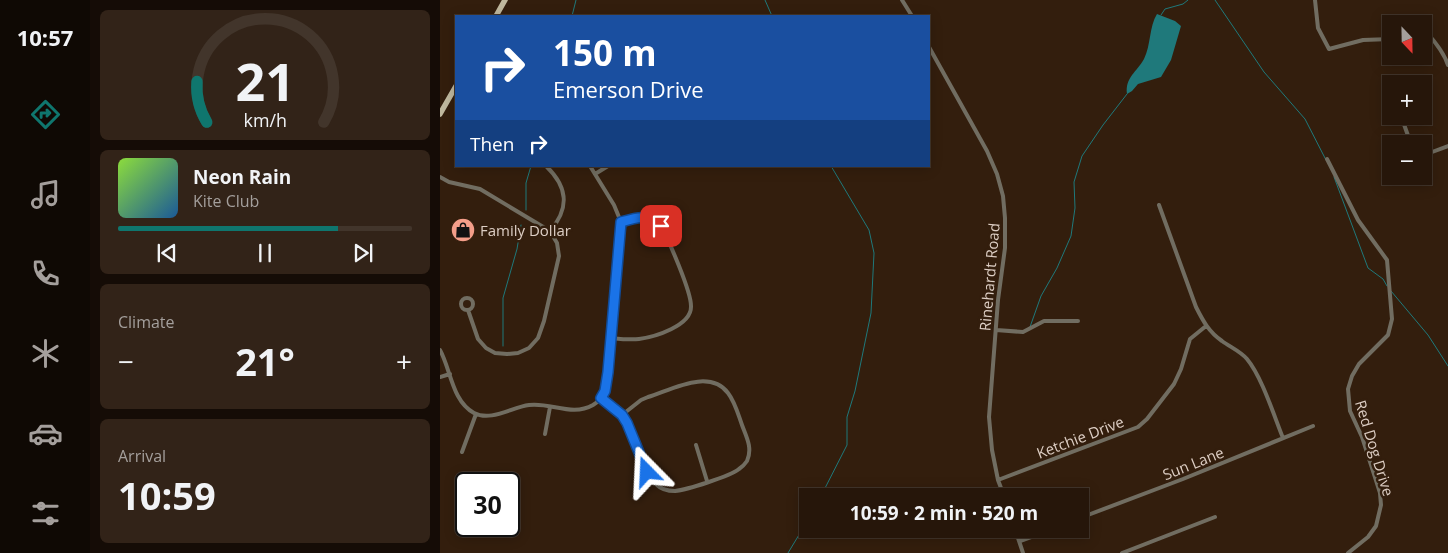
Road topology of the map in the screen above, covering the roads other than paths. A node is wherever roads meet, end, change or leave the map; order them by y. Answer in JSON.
{"nodes":[{"id":1,"x":505,"y":0,"type":"edge"},
{"id":2,"x":902,"y":0,"type":"edge"},
{"id":3,"x":1315,"y":0,"type":"edge"},
{"id":4,"x":497,"y":15,"type":"edge"},
{"id":5,"x":911,"y":15,"type":"edge"},
{"id":6,"x":1382,"y":39,"type":"edge"},
{"id":7,"x":1432,"y":39,"type":"edge"},
{"id":8,"x":930,"y":49,"type":"edge"},
{"id":9,"x":1447,"y":58,"type":"edge"},
{"id":10,"x":1448,"y":65,"type":"edge"},
{"id":11,"x":455,"y":88,"type":"edge"},
{"id":12,"x":440,"y":114,"type":"edge"},
{"id":13,"x":1448,"y":146,"type":"edge"},
{"id":14,"x":1432,"y":152,"type":"edge"},
{"id":15,"x":1327,"y":159,"type":"dead end"},
{"id":16,"x":547,"y":167,"type":"edge"},
{"id":17,"x":591,"y":167,"type":"edge"},
{"id":18,"x":606,"y":167,"type":"edge"},
{"id":19,"x":595,"y":174,"type":"junction"},
{"id":20,"x":440,"y":177,"type":"edge"},
{"id":21,"x":1160,"y":205,"type":"dead end"},
{"id":22,"x":621,"y":222,"type":"junction"},
{"id":23,"x":550,"y":231,"type":"junction"},
{"id":24,"x":468,"y":310,"type":"dead end"},
{"id":25,"x":1078,"y":321,"type":"dead end"},
{"id":26,"x":1206,"y":326,"type":"junction"},
{"id":27,"x":996,"y":330,"type":"junction"},
{"id":28,"x":612,"y":338,"type":"junction"},
{"id":29,"x":440,"y":350,"type":"edge"},
{"id":30,"x":450,"y":374,"type":"junction"},
{"id":31,"x":440,"y":377,"type":"edge"},
{"id":32,"x":601,"y":398,"type":"junction"},
{"id":33,"x":550,"y":407,"type":"junction"},
{"id":34,"x":476,"y":414,"type":"junction"},
{"id":35,"x":622,"y":415,"type":"junction"},
{"id":36,"x":1313,"y":426,"type":"dead end"},
{"id":37,"x":545,"y":434,"type":"dead end"},
{"id":38,"x":1282,"y":438,"type":"junction"},
{"id":39,"x":696,"y":445,"type":"dead end"},
{"id":40,"x":462,"y":452,"type":"dead end"},
{"id":41,"x":998,"y":480,"type":"junction"},
{"id":42,"x":708,"y":481,"type":"junction"},
{"id":43,"x":1001,"y":488,"type":"edge"},
{"id":44,"x":1089,"y":515,"type":"edge"},
{"id":45,"x":1215,"y":518,"type":"dead end"},
{"id":46,"x":1019,"y":538,"type":"edge"},
{"id":47,"x":1028,"y":538,"type":"edge"},
{"id":48,"x":1020,"y":541,"type":"junction"},
{"id":49,"x":1023,"y":553,"type":"edge"},
{"id":50,"x":1122,"y":553,"type":"edge"},
{"id":51,"x":1348,"y":553,"type":"edge"}],
"edges":[{"from":1,"to":4,"type":"main road"},
{"from":2,"to":5,"type":"street"},
{"from":3,"to":6,"type":"street"},
{"from":7,"to":9,"type":"street"},
{"from":8,"to":27,"type":"street","name":"Rinehardt Road"},
{"from":9,"to":10,"type":"street"},
{"from":11,"to":12,"type":"main road"},
{"from":13,"to":14,"type":"street"},
{"from":15,"to":51,"type":"street","name":"Red Dog Drive"},
{"from":16,"to":23,"type":"street"},
{"from":17,"to":19,"type":"street"},
{"from":18,"to":19,"type":"street"},
{"from":19,"to":22,"type":"street"},
{"from":20,"to":23,"type":"street"},
{"from":21,"to":26,"type":"street"},
{"from":22,"to":28,"type":"street"},
{"from":22,"to":28,"type":"street"},
{"from":23,"to":24,"type":"street"},
{"from":25,"to":27,"type":"street"},
{"from":26,"to":38,"type":"street"},
{"from":26,"to":41,"type":"street","name":"Ketchie Drive"},
{"from":27,"to":41,"type":"street","name":"Rinehardt Road"},
{"from":28,"to":32,"type":"street"},
{"from":29,"to":30,"type":"street"},
{"from":30,"to":31,"type":"street"},
{"from":30,"to":34,"type":"street"},
{"from":32,"to":33,"type":"street"},
{"from":32,"to":35,"type":"street"},
{"from":33,"to":34,"type":"street"},
{"from":33,"to":37,"type":"street"},
{"from":34,"to":40,"type":"street"},
{"from":35,"to":42,"type":"street"},
{"from":35,"to":42,"type":"street"},
{"from":36,"to":38,"type":"street","name":"Sun Lane"},
{"from":38,"to":44,"type":"street","name":"Sun Lane"},
{"from":39,"to":42,"type":"street"},
{"from":41,"to":43,"type":"street","name":"Rinehardt Road"},
{"from":45,"to":50,"type":"street"},
{"from":46,"to":48,"type":"street"},
{"from":47,"to":48,"type":"street"},
{"from":48,"to":49,"type":"street"}]}
